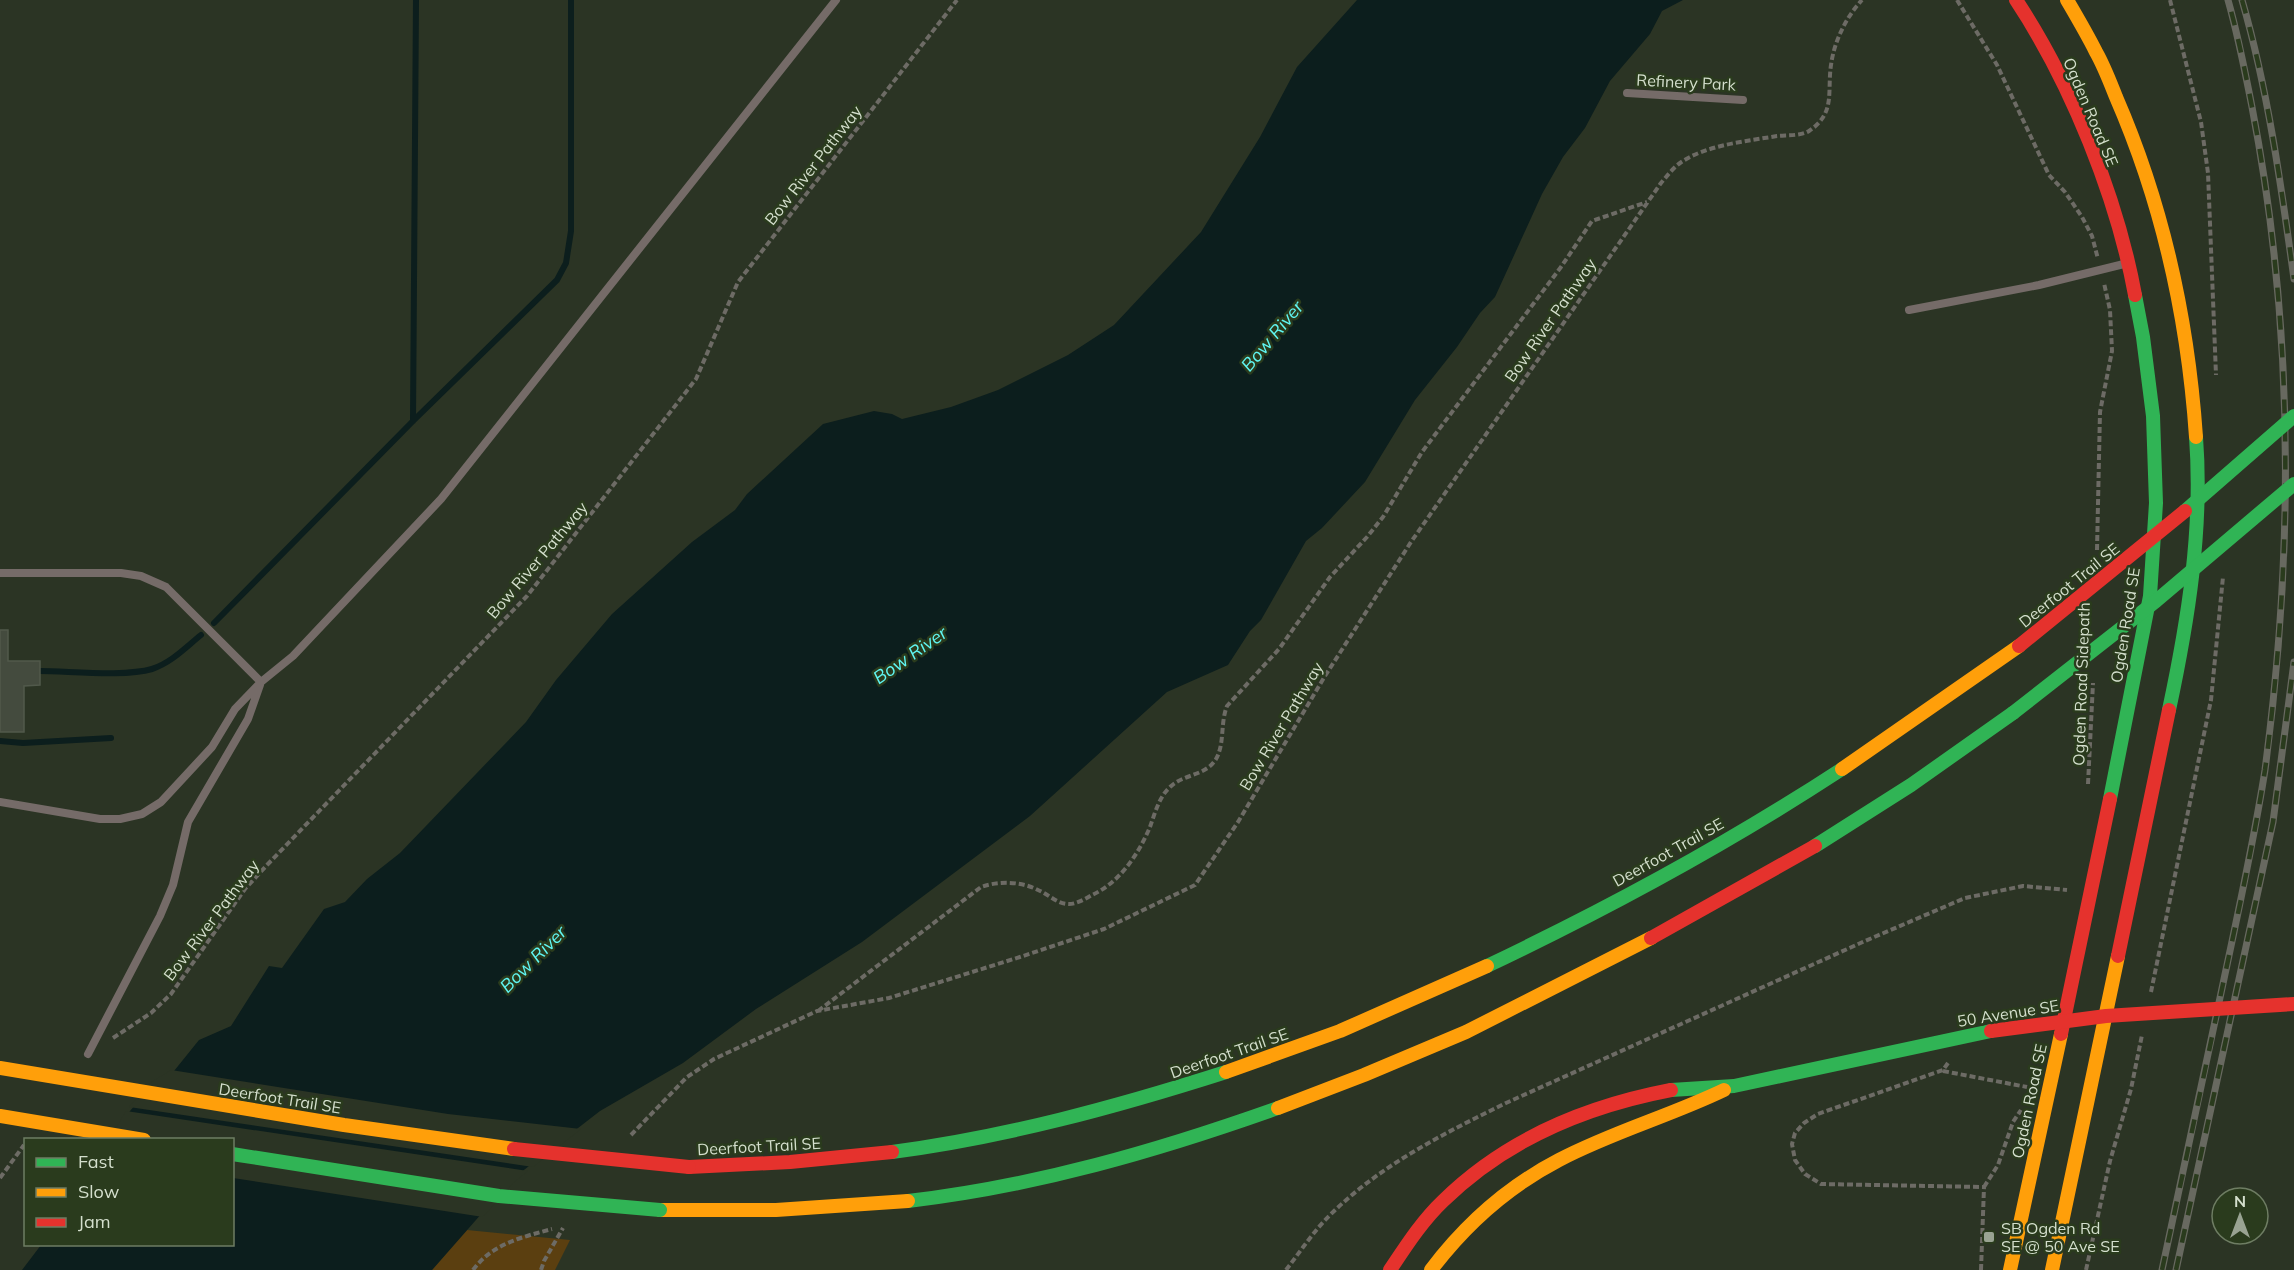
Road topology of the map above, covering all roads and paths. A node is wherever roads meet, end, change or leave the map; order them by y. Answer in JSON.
{"nodes":[{"id":1,"x":836,"y":0,"type":"edge"},
{"id":2,"x":957,"y":0,"type":"edge"},
{"id":3,"x":1863,"y":0,"type":"edge"},
{"id":4,"x":1957,"y":0,"type":"edge"},
{"id":5,"x":2016,"y":0,"type":"edge"},
{"id":6,"x":2067,"y":0,"type":"edge"},
{"id":7,"x":1627,"y":93,"type":"dead end"},
{"id":8,"x":1743,"y":100,"type":"dead end"},
{"id":9,"x":1648,"y":201,"type":"junction"},
{"id":10,"x":2129,"y":263,"type":"junction"},
{"id":11,"x":2101,"y":270,"type":"junction"},
{"id":12,"x":1909,"y":310,"type":"dead end"},
{"id":13,"x":2294,"y":416,"type":"edge"},
{"id":14,"x":2294,"y":484,"type":"edge"},
{"id":15,"x":2097,"y":558,"type":"dead end"},
{"id":16,"x":0,"y":573,"type":"edge"},
{"id":17,"x":2093,"y":674,"type":"dead end"},
{"id":18,"x":261,"y":682,"type":"junction"},
{"id":19,"x":2088,"y":788,"type":"dead end"},
{"id":20,"x":0,"y":802,"type":"edge"},
{"id":21,"x":2067,"y":890,"type":"dead end"},
{"id":22,"x":2294,"y":1004,"type":"edge"},
{"id":23,"x":817,"y":1011,"type":"junction"},
{"id":24,"x":88,"y":1054,"type":"joint"},
{"id":25,"x":1950,"y":1060,"type":"dead end"},
{"id":26,"x":0,"y":1068,"type":"edge"},
{"id":27,"x":1943,"y":1070,"type":"junction"},
{"id":28,"x":1731,"y":1086,"type":"junction"},
{"id":29,"x":2029,"y":1088,"type":"dead end"},
{"id":30,"x":0,"y":1116,"type":"edge"},
{"id":31,"x":630,"y":1137,"type":"dead end"},
{"id":32,"x":132,"y":1138,"type":"edge"},
{"id":33,"x":24,"y":1146,"type":"edge"},
{"id":34,"x":234,"y":1154,"type":"edge"},
{"id":35,"x":0,"y":1178,"type":"edge"},
{"id":36,"x":474,"y":1270,"type":"edge"},
{"id":37,"x":541,"y":1270,"type":"edge"},
{"id":38,"x":1286,"y":1270,"type":"edge"},
{"id":39,"x":1390,"y":1270,"type":"edge"},
{"id":40,"x":1431,"y":1270,"type":"edge"},
{"id":41,"x":1981,"y":1270,"type":"edge"},
{"id":42,"x":2010,"y":1270,"type":"edge"},
{"id":43,"x":2052,"y":1270,"type":"edge"}],
"edges":[{"from":1,"to":18,"type":"lane"},
{"from":2,"to":24,"type":"path","name":"Bow River Pathway"},
{"from":3,"to":9,"type":"path","name":"Bow River Pathway"},
{"from":4,"to":11,"type":"path"},
{"from":5,"to":10,"type":"main road","name":"Ogden Road SE"},
{"from":6,"to":43,"type":"main road","name":"Ogden Road SE"},
{"from":7,"to":8,"type":"lane","name":"Refinery Park"},
{"from":9,"to":23,"type":"path","name":"Bow River Pathway"},
{"from":9,"to":23,"type":"path"},
{"from":10,"to":11,"type":"lane"},
{"from":10,"to":42,"type":"main road","name":"Ogden Road SE"},
{"from":11,"to":12,"type":"lane"},
{"from":11,"to":15,"type":"path"},
{"from":13,"to":26,"type":"main road","name":"Deerfoot Trail SE","bridge":true},
{"from":14,"to":34,"type":"main road","bridge":true},
{"from":16,"to":18,"type":"lane"},
{"from":17,"to":19,"type":"path","name":"Ogden Road Sidepath"},
{"from":18,"to":20,"type":"lane"},
{"from":18,"to":24,"type":"lane"},
{"from":21,"to":38,"type":"path"},
{"from":22,"to":28,"type":"main road","name":"50 Avenue SE","bridge":true},
{"from":23,"to":31,"type":"path","name":"Bow River Pathway"},
{"from":25,"to":27,"type":"path"},
{"from":27,"to":29,"type":"path"},
{"from":27,"to":41,"type":"path"},
{"from":28,"to":39,"type":"main road","name":"50 Avenue SE"},
{"from":28,"to":40,"type":"main road","name":"50 Avenue SE"},
{"from":30,"to":32,"type":"main road","bridge":true},
{"from":33,"to":35,"type":"path"},
{"from":36,"to":37,"type":"path"}]}
